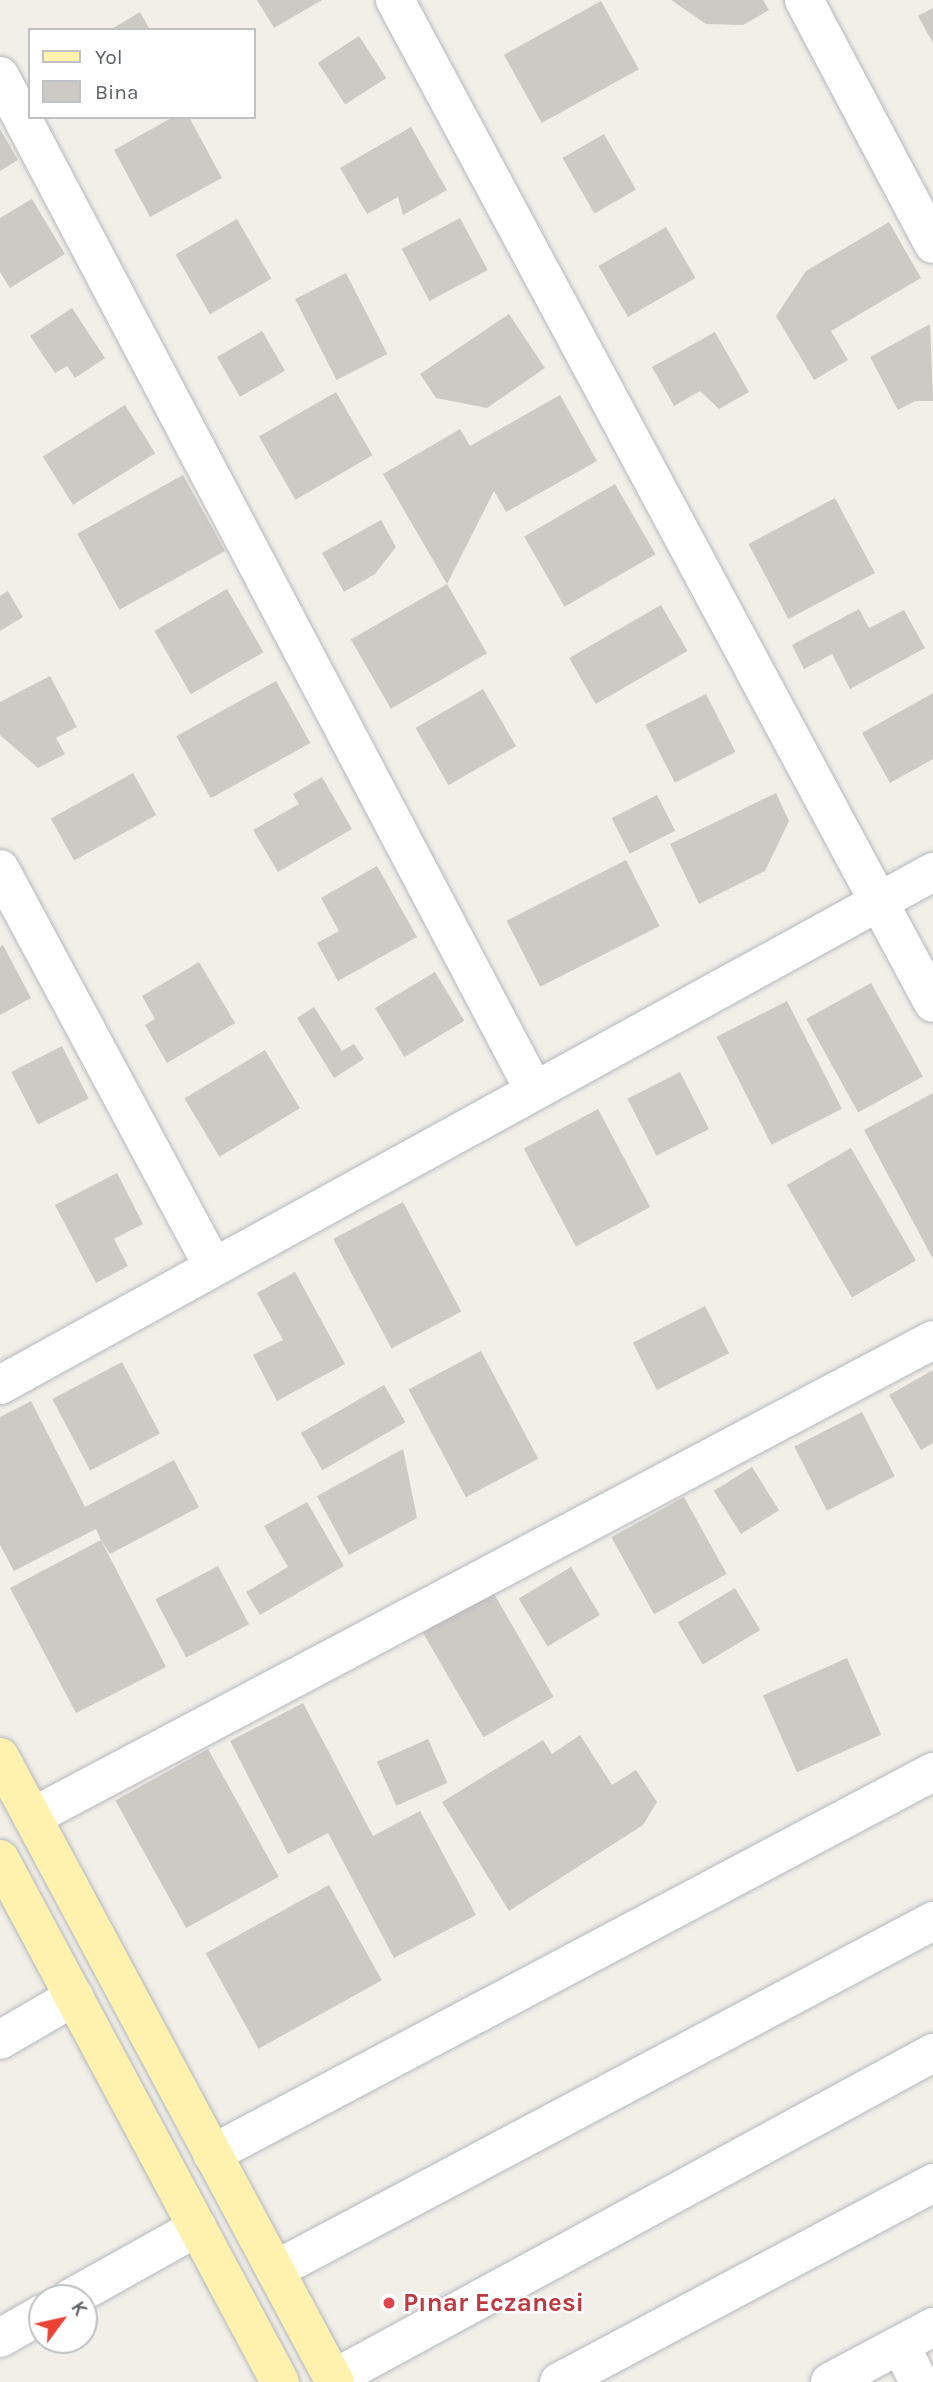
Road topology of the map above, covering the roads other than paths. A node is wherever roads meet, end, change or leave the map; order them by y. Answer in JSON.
{"nodes":[{"id":1,"x":395,"y":0,"type":"edge"},
{"id":2,"x":804,"y":0,"type":"edge"},
{"id":3,"x":0,"y":76,"type":"edge"},
{"id":4,"x":933,"y":244,"type":"edge"},
{"id":5,"x":0,"y":869,"type":"edge"},
{"id":6,"x":933,"y":872,"type":"edge"},
{"id":7,"x":878,"y":901,"type":"junction"},
{"id":8,"x":933,"y":1003,"type":"edge"},
{"id":9,"x":534,"y":1090,"type":"junction"},
{"id":10,"x":213,"y":1267,"type":"junction"},
{"id":11,"x":933,"y":1340,"type":"edge"},
{"id":12,"x":0,"y":1385,"type":"edge"},
{"id":13,"x":0,"y":1757,"type":"edge"},
{"id":14,"x":933,"y":1772,"type":"edge"},
{"id":15,"x":32,"y":1817,"type":"junction"},
{"id":16,"x":0,"y":1859,"type":"edge"},
{"id":17,"x":933,"y":1921,"type":"edge"},
{"id":18,"x":74,"y":1997,"type":"junction"},
{"id":19,"x":0,"y":2039,"type":"edge"},
{"id":20,"x":933,"y":2053,"type":"edge"},
{"id":21,"x":212,"y":2154,"type":"junction"},
{"id":22,"x":933,"y":2183,"type":"edge"},
{"id":23,"x":198,"y":2227,"type":"junction"},
{"id":24,"x":275,"y":2270,"type":"junction"},
{"id":25,"x":96,"y":2284,"type":"edge"},
{"id":26,"x":28,"y":2322,"type":"edge"},
{"id":27,"x":933,"y":2327,"type":"edge"},
{"id":28,"x":0,"y":2338,"type":"edge"},
{"id":29,"x":900,"y":2345,"type":"junction"},
{"id":30,"x":276,"y":2381,"type":"edge"},
{"id":31,"x":334,"y":2381,"type":"edge"},
{"id":32,"x":559,"y":2382,"type":"edge"},
{"id":33,"x":830,"y":2382,"type":"edge"},
{"id":34,"x":919,"y":2382,"type":"edge"}],
"edges":[{"from":1,"to":7,"type":"street"},
{"from":2,"to":4,"type":"street"},
{"from":3,"to":9,"type":"street"},
{"from":5,"to":10,"type":"street"},
{"from":6,"to":7,"type":"street"},
{"from":7,"to":8,"type":"street"},
{"from":7,"to":9,"type":"street"},
{"from":9,"to":10,"type":"street"},
{"from":10,"to":12,"type":"street"},
{"from":11,"to":15,"type":"street"},
{"from":13,"to":15,"type":"main road"},
{"from":14,"to":21,"type":"street"},
{"from":15,"to":21,"type":"main road"},
{"from":16,"to":18,"type":"main road"},
{"from":17,"to":24,"type":"street"},
{"from":18,"to":19,"type":"street"},
{"from":18,"to":23,"type":"main road"},
{"from":20,"to":31,"type":"street"},
{"from":21,"to":24,"type":"main road"},
{"from":22,"to":32,"type":"street"},
{"from":23,"to":25,"type":"street"},
{"from":23,"to":30,"type":"main road"},
{"from":24,"to":31,"type":"main road"},
{"from":26,"to":28,"type":"street"},
{"from":27,"to":29,"type":"street"},
{"from":29,"to":33,"type":"street"},
{"from":29,"to":34,"type":"street"}]}
